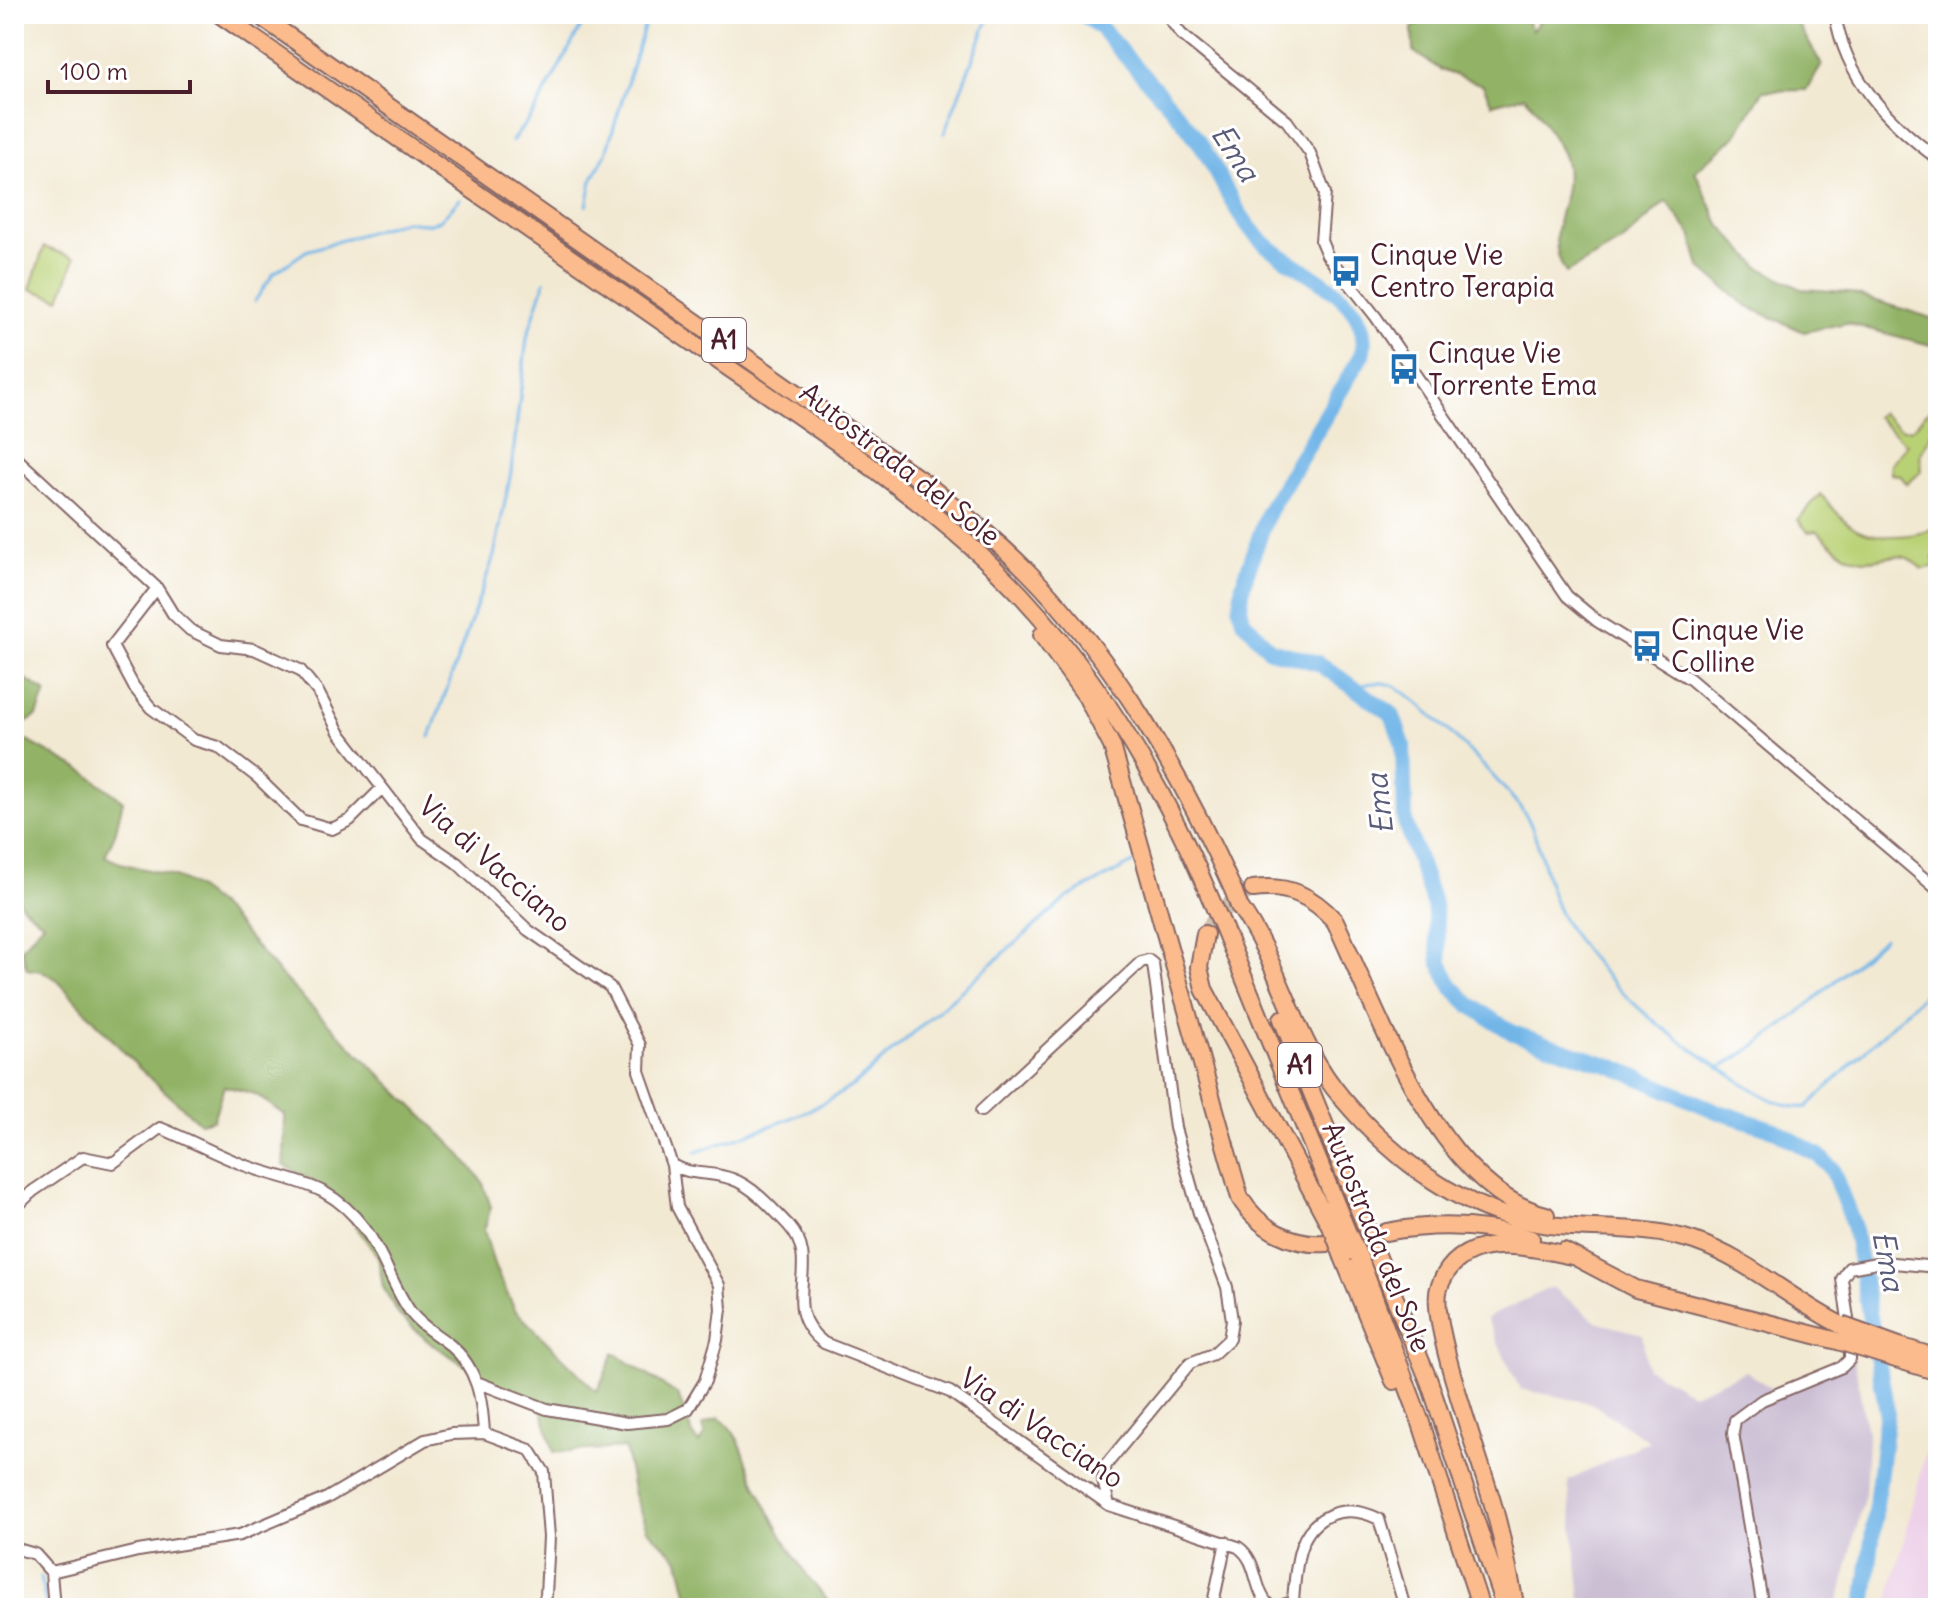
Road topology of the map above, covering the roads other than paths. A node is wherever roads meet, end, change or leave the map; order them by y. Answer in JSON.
{"nodes":[{"id":1,"x":219,"y":14,"type":"edge"},
{"id":2,"x":257,"y":14,"type":"edge"},
{"id":3,"x":1166,"y":14,"type":"edge"},
{"id":4,"x":1835,"y":14,"type":"edge"},
{"id":5,"x":1938,"y":159,"type":"edge"},
{"id":6,"x":14,"y":456,"type":"edge"},
{"id":7,"x":982,"y":558,"type":"junction"},
{"id":8,"x":157,"y":588,"type":"junction"},
{"id":9,"x":382,"y":788,"type":"junction"},
{"id":10,"x":1253,"y":889,"type":"tunnel mouth"},
{"id":11,"x":1938,"y":890,"type":"edge"},
{"id":12,"x":1237,"y":899,"type":"junction"},
{"id":13,"x":1205,"y":934,"type":"tunnel mouth"},
{"id":14,"x":981,"y":1111,"type":"dead end"},
{"id":15,"x":672,"y":1165,"type":"junction"},
{"id":16,"x":14,"y":1209,"type":"edge"},
{"id":17,"x":1598,"y":1228,"type":"junction"},
{"id":18,"x":1386,"y":1232,"type":"dead end"},
{"id":19,"x":1336,"y":1236,"type":"junction"},
{"id":20,"x":1572,"y":1256,"type":"junction"},
{"id":21,"x":1938,"y":1267,"type":"edge"},
{"id":22,"x":1844,"y":1334,"type":"junction"},
{"id":23,"x":1898,"y":1353,"type":"junction"},
{"id":24,"x":1938,"y":1365,"type":"edge"},
{"id":25,"x":479,"y":1383,"type":"junction"},
{"id":26,"x":484,"y":1433,"type":"junction"},
{"id":27,"x":1109,"y":1505,"type":"junction"},
{"id":28,"x":1226,"y":1542,"type":"junction"},
{"id":29,"x":14,"y":1548,"type":"edge"},
{"id":30,"x":51,"y":1572,"type":"junction"},
{"id":31,"x":54,"y":1608,"type":"edge"},
{"id":32,"x":542,"y":1608,"type":"edge"},
{"id":33,"x":1212,"y":1608,"type":"edge"},
{"id":34,"x":1275,"y":1608,"type":"edge"},
{"id":35,"x":1405,"y":1608,"type":"edge"},
{"id":36,"x":1481,"y":1608,"type":"edge"},
{"id":37,"x":1505,"y":1608,"type":"edge"},
{"id":38,"x":1516,"y":1608,"type":"edge"},
{"id":39,"x":1763,"y":1608,"type":"edge"}],
"edges":[{"from":1,"to":7,"type":"highway","name":"Autostrada del Sole","number":"A1"},
{"from":2,"to":12,"type":"highway","name":"Autostrada del Sole","number":"A1"},
{"from":3,"to":11,"type":"street"},
{"from":4,"to":5,"type":"street"},
{"from":6,"to":8,"type":"street","name":"Via di Vacciano"},
{"from":7,"to":19,"type":"highway","name":"Autostrada del Sole","number":"A1"},
{"from":7,"to":19,"type":"highway"},
{"from":8,"to":9,"type":"street","name":"Via di Vacciano"},
{"from":8,"to":9,"type":"street"},
{"from":9,"to":15,"type":"street","name":"Via di Vacciano"},
{"from":10,"to":17,"type":"highway"},
{"from":12,"to":17,"type":"highway"},
{"from":12,"to":37,"type":"highway","name":"Autostrada del Sole","number":"A1","bridge":true},
{"from":13,"to":19,"type":"highway"},
{"from":14,"to":27,"type":"street"},
{"from":15,"to":25,"type":"street","name":"Via di Vacciano"},
{"from":15,"to":27,"type":"street","name":"Via di Vacciano"},
{"from":16,"to":25,"type":"street"},
{"from":17,"to":22,"type":"highway"},
{"from":18,"to":20,"type":"highway"},
{"from":19,"to":36,"type":"highway","name":"Autostrada del Sole","number":"A1","bridge":true},
{"from":20,"to":22,"type":"highway"},
{"from":20,"to":38,"type":"highway"},
{"from":21,"to":22,"type":"street"},
{"from":22,"to":23,"type":"highway","bridge":true},
{"from":22,"to":39,"type":"street"},
{"from":23,"to":24,"type":"highway"},
{"from":23,"to":24,"type":"highway"},
{"from":25,"to":26,"type":"street"},
{"from":26,"to":30,"type":"street"},
{"from":26,"to":32,"type":"street"},
{"from":27,"to":28,"type":"street","name":"Via di Vacciano"},
{"from":28,"to":33,"type":"street"},
{"from":28,"to":34,"type":"street","name":"Via di Vacciano"},
{"from":29,"to":30,"type":"street"},
{"from":30,"to":31,"type":"street"},
{"from":34,"to":35,"type":"street","name":"Via di Vacciano"}]}
